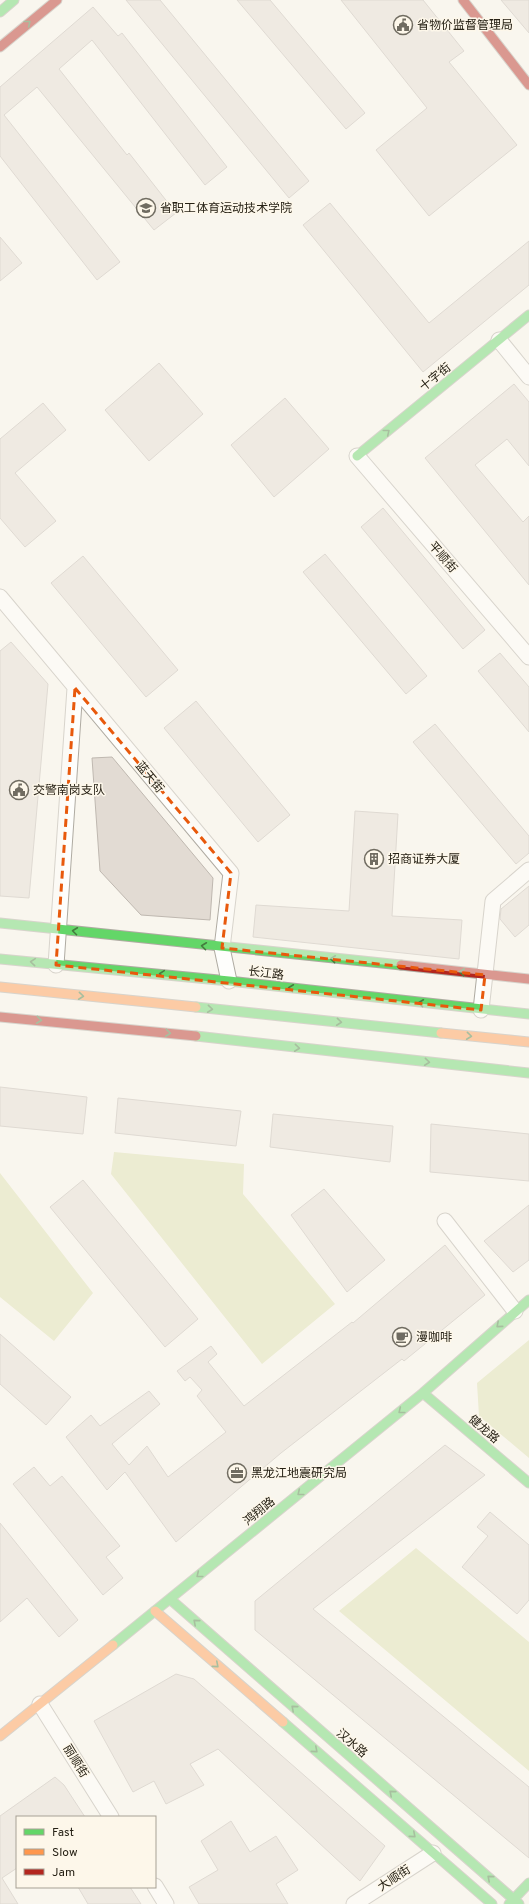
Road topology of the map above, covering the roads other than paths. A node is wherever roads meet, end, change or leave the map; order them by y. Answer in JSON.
{"nodes":[{"id":1,"x":14,"y":0,"type":"edge"},
{"id":2,"x":57,"y":0,"type":"edge"},
{"id":3,"x":463,"y":0,"type":"edge"},
{"id":4,"x":0,"y":12,"type":"edge"},
{"id":5,"x":0,"y":47,"type":"edge"},
{"id":6,"x":529,"y":85,"type":"edge"},
{"id":7,"x":529,"y":316,"type":"edge"},
{"id":8,"x":499,"y":340,"type":"junction"},
{"id":9,"x":529,"y":377,"type":"edge"},
{"id":10,"x":357,"y":456,"type":"joint"},
{"id":11,"x":0,"y":597,"type":"edge"},
{"id":12,"x":529,"y":657,"type":"edge"},
{"id":13,"x":75,"y":688,"type":"junction"},
{"id":14,"x":529,"y":870,"type":"edge"},
{"id":15,"x":0,"y":923,"type":"edge"},
{"id":16,"x":59,"y":929,"type":"junction"},
{"id":17,"x":222,"y":948,"type":"junction"},
{"id":18,"x":0,"y":959,"type":"edge"},
{"id":19,"x":56,"y":965,"type":"junction"},
{"id":20,"x":485,"y":975,"type":"junction"},
{"id":21,"x":529,"y":979,"type":"edge"},
{"id":22,"x":229,"y":981,"type":"junction"},
{"id":23,"x":0,"y":987,"type":"edge"},
{"id":24,"x":481,"y":1010,"type":"junction"},
{"id":25,"x":529,"y":1014,"type":"edge"},
{"id":26,"x":0,"y":1017,"type":"edge"},
{"id":27,"x":529,"y":1042,"type":"edge"},
{"id":28,"x":529,"y":1073,"type":"edge"},
{"id":29,"x":445,"y":1221,"type":"dead end"},
{"id":30,"x":529,"y":1300,"type":"edge"},
{"id":31,"x":515,"y":1311,"type":"junction"},
{"id":32,"x":423,"y":1393,"type":"junction"},
{"id":33,"x":529,"y":1483,"type":"edge"},
{"id":34,"x":170,"y":1599,"type":"junction"},
{"id":35,"x":155,"y":1612,"type":"junction"},
{"id":36,"x":40,"y":1704,"type":"junction"},
{"id":37,"x":0,"y":1736,"type":"edge"},
{"id":38,"x":110,"y":1816,"type":"edge"},
{"id":39,"x":433,"y":1853,"type":"junction"},
{"id":40,"x":529,"y":1884,"type":"edge"},
{"id":41,"x":156,"y":1888,"type":"edge"},
{"id":42,"x":514,"y":1902,"type":"edge"},
{"id":43,"x":166,"y":1904,"type":"edge"},
{"id":44,"x":354,"y":1904,"type":"edge"},
{"id":45,"x":492,"y":1904,"type":"edge"}],
"edges":[{"from":1,"to":4,"type":"main road"},
{"from":5,"to":2,"type":"main road","one_way":true},
{"from":3,"to":6,"type":"main road"},
{"from":7,"to":8,"type":"main road","name":"十字街"},
{"from":8,"to":9,"type":"street"},
{"from":10,"to":8,"type":"main road","name":"十字街","one_way":true},
{"from":10,"to":12,"type":"street","name":"平顺街"},
{"from":11,"to":13,"type":"street","name":"蓝天街"},
{"from":13,"to":16,"type":"street"},
{"from":13,"to":17,"type":"street","name":"蓝天街"},
{"from":14,"to":20,"type":"street"},
{"from":15,"to":16,"type":"main road"},
{"from":17,"to":16,"type":"main road","one_way":true},
{"from":16,"to":19,"type":"street"},
{"from":20,"to":17,"type":"main road","one_way":true},
{"from":17,"to":22,"type":"street","name":"蓝天街"},
{"from":19,"to":18,"type":"main road","name":"长江路","one_way":true},
{"from":22,"to":19,"type":"main road","name":"长江路","one_way":true},
{"from":20,"to":21,"type":"main road"},
{"from":20,"to":24,"type":"street"},
{"from":24,"to":22,"type":"main road","name":"长江路","one_way":true},
{"from":23,"to":27,"type":"main road","one_way":true},
{"from":24,"to":25,"type":"main road","name":"长江路"},
{"from":26,"to":28,"type":"main road","one_way":true},
{"from":29,"to":31,"type":"street"},
{"from":30,"to":31,"type":"main road","name":"鸿翔路"},
{"from":31,"to":32,"type":"main road","name":"鸿翔路","one_way":true},
{"from":32,"to":33,"type":"main road","name":"健龙路"},
{"from":32,"to":34,"type":"main road","name":"鸿翔路","one_way":true},
{"from":34,"to":35,"type":"main road","name":"鸿翔路"},
{"from":42,"to":34,"type":"main road","name":"汉水路","one_way":true},
{"from":35,"to":36,"type":"main road","name":"鸿翔路"},
{"from":35,"to":39,"type":"main road","one_way":true},
{"from":36,"to":37,"type":"main road","name":"鸿翔路"},
{"from":36,"to":38,"type":"street","name":"丽顺街"},
{"from":39,"to":44,"type":"street","name":"大顺街"},
{"from":39,"to":45,"type":"main road"},
{"from":40,"to":42,"type":"main road"},
{"from":41,"to":43,"type":"street"}]}
